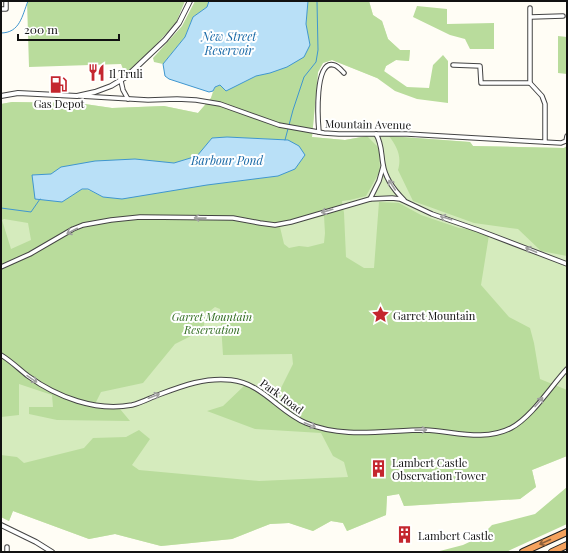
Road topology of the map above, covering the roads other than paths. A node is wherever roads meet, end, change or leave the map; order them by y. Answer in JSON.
{"nodes":[{"id":1,"x":6,"y":1,"type":"edge"},
{"id":2,"x":190,"y":1,"type":"edge"},
{"id":3,"x":530,"y":8,"type":"dead end"},
{"id":4,"x":1,"y":9,"type":"edge"},
{"id":5,"x":563,"y":16,"type":"dead end"},
{"id":6,"x":531,"y":17,"type":"junction"},
{"id":7,"x":454,"y":65,"type":"dead end"},
{"id":8,"x":344,"y":73,"type":"dead end"},
{"id":9,"x":121,"y":81,"type":"junction"},
{"id":10,"x":530,"y":84,"type":"junction"},
{"id":11,"x":1,"y":96,"type":"edge"},
{"id":12,"x":77,"y":96,"type":"junction"},
{"id":13,"x":128,"y":99,"type":"junction"},
{"id":14,"x":319,"y":132,"type":"junction"},
{"id":15,"x":376,"y":134,"type":"junction"},
{"id":16,"x":567,"y":136,"type":"edge"},
{"id":17,"x":567,"y":140,"type":"edge"},
{"id":18,"x":545,"y":142,"type":"junction"},
{"id":19,"x":383,"y":166,"type":"junction"},
{"id":20,"x":370,"y":199,"type":"junction"},
{"id":21,"x":406,"y":202,"type":"junction"},
{"id":22,"x":567,"y":264,"type":"edge"},
{"id":23,"x":1,"y":267,"type":"edge"},
{"id":24,"x":1,"y":355,"type":"edge"},
{"id":25,"x":567,"y":369,"type":"edge"},
{"id":26,"x":1,"y":525,"type":"edge"},
{"id":27,"x":567,"y":532,"type":"edge"},
{"id":28,"x":567,"y":546,"type":"edge"},
{"id":29,"x":52,"y":552,"type":"edge"},
{"id":30,"x":523,"y":552,"type":"edge"},
{"id":31,"x":552,"y":552,"type":"edge"}],
"edges":[{"from":1,"to":4,"type":"street"},
{"from":2,"to":9,"type":"street"},
{"from":3,"to":6,"type":"street"},
{"from":5,"to":6,"type":"street"},
{"from":6,"to":10,"type":"street"},
{"from":7,"to":10,"type":"street"},
{"from":8,"to":14,"type":"street"},
{"from":9,"to":12,"type":"street"},
{"from":9,"to":13,"type":"street"},
{"from":10,"to":18,"type":"street"},
{"from":11,"to":12,"type":"street"},
{"from":12,"to":13,"type":"street","name":"Mountain Avenue"},
{"from":13,"to":14,"type":"street","name":"Mountain Avenue"},
{"from":14,"to":15,"type":"street","name":"Mountain Avenue"},
{"from":15,"to":18,"type":"street","name":"Mountain Avenue"},
{"from":15,"to":19,"type":"street"},
{"from":16,"to":17,"type":"street"},
{"from":17,"to":18,"type":"street","name":"Mountain Avenue"},
{"from":19,"to":20,"type":"street"},
{"from":21,"to":19,"type":"street","one_way":true},
{"from":20,"to":21,"type":"street"},
{"from":20,"to":23,"type":"street","one_way":true},
{"from":22,"to":21,"type":"street","one_way":true},
{"from":24,"to":25,"type":"street","name":"Park Road","one_way":true},
{"from":26,"to":29,"type":"street"},
{"from":27,"to":30,"type":"highway","one_way":true},
{"from":28,"to":31,"type":"highway"}]}
